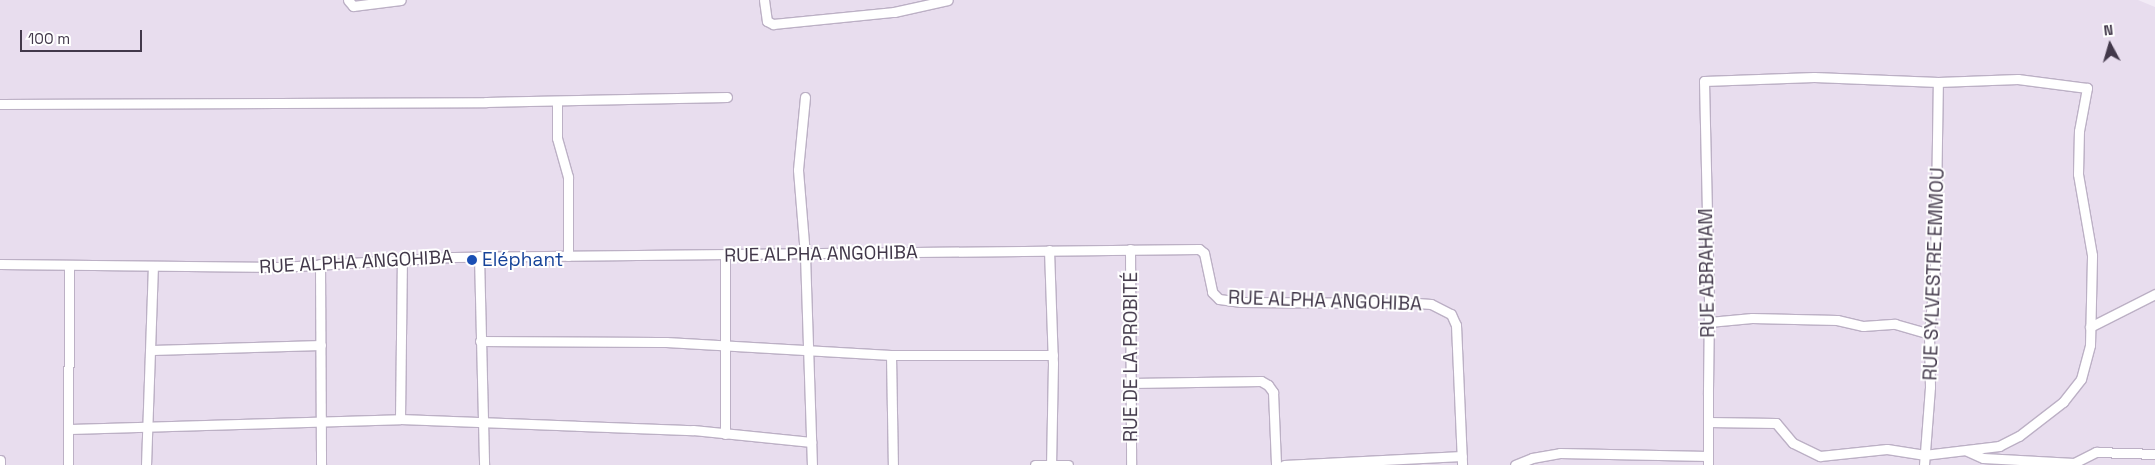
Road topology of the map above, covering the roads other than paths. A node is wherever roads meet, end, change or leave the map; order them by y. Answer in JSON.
{"nodes":[{"id":1,"x":348,"y":0,"type":"edge"},
{"id":2,"x":402,"y":0,"type":"edge"},
{"id":3,"x":764,"y":0,"type":"edge"},
{"id":4,"x":948,"y":0,"type":"edge"},
{"id":5,"x":1938,"y":82,"type":"junction"},
{"id":6,"x":805,"y":96,"type":"dead end"},
{"id":7,"x":727,"y":97,"type":"dead end"},
{"id":8,"x":557,"y":101,"type":"junction"},
{"id":9,"x":0,"y":104,"type":"edge"},
{"id":10,"x":1130,"y":249,"type":"junction"},
{"id":11,"x":1049,"y":250,"type":"junction"},
{"id":12,"x":805,"y":255,"type":"junction"},
{"id":13,"x":479,"y":256,"type":"junction"},
{"id":14,"x":568,"y":256,"type":"junction"},
{"id":15,"x":725,"y":256,"type":"junction"},
{"id":16,"x":402,"y":259,"type":"junction"},
{"id":17,"x":0,"y":264,"type":"edge"},
{"id":18,"x":320,"y":264,"type":"junction"},
{"id":19,"x":69,"y":266,"type":"junction"},
{"id":20,"x":153,"y":268,"type":"junction"},
{"id":21,"x":2155,"y":294,"type":"edge"},
{"id":22,"x":1709,"y":322,"type":"junction"},
{"id":23,"x":2090,"y":327,"type":"junction"},
{"id":24,"x":1929,"y":334,"type":"junction"},
{"id":25,"x":480,"y":341,"type":"junction"},
{"id":26,"x":321,"y":345,"type":"junction"},
{"id":27,"x":724,"y":345,"type":"junction"},
{"id":28,"x":809,"y":348,"type":"junction"},
{"id":29,"x":152,"y":350,"type":"junction"},
{"id":30,"x":891,"y":355,"type":"junction"},
{"id":31,"x":1053,"y":355,"type":"junction"},
{"id":32,"x":1131,"y":383,"type":"junction"},
{"id":33,"x":400,"y":419,"type":"junction"},
{"id":34,"x":321,"y":422,"type":"junction"},
{"id":35,"x":1708,"y":422,"type":"junction"},
{"id":36,"x":481,"y":424,"type":"junction"},
{"id":37,"x":147,"y":426,"type":"junction"},
{"id":38,"x":70,"y":429,"type":"junction"},
{"id":39,"x":725,"y":434,"type":"junction"},
{"id":40,"x":811,"y":442,"type":"junction"},
{"id":41,"x":1967,"y":451,"type":"junction"},
{"id":42,"x":2155,"y":454,"type":"edge"},
{"id":43,"x":1924,"y":455,"type":"junction"},
{"id":44,"x":0,"y":460,"type":"edge"},
{"id":45,"x":1462,"y":461,"type":"edge"},
{"id":46,"x":1708,"y":461,"type":"edge"},
{"id":47,"x":0,"y":465,"type":"edge"},
{"id":48,"x":68,"y":465,"type":"edge"},
{"id":49,"x":146,"y":465,"type":"edge"},
{"id":50,"x":321,"y":465,"type":"edge"},
{"id":51,"x":484,"y":465,"type":"edge"},
{"id":52,"x":812,"y":465,"type":"edge"},
{"id":53,"x":893,"y":465,"type":"edge"},
{"id":54,"x":1035,"y":465,"type":"edge"},
{"id":55,"x":1051,"y":465,"type":"edge"},
{"id":56,"x":1068,"y":465,"type":"edge"},
{"id":57,"x":1131,"y":465,"type":"edge"},
{"id":58,"x":1276,"y":465,"type":"edge"},
{"id":59,"x":1284,"y":465,"type":"edge"},
{"id":60,"x":1515,"y":465,"type":"edge"},
{"id":61,"x":1924,"y":465,"type":"edge"}],
"edges":[{"from":1,"to":2,"type":"street"},
{"from":3,"to":4,"type":"street"},
{"from":5,"to":22,"type":"street","name":"RUE ABRAHAM"},
{"from":5,"to":23,"type":"street"},
{"from":5,"to":24,"type":"street","name":"RUE SYLVESTRE EMMOU"},
{"from":6,"to":12,"type":"street"},
{"from":7,"to":8,"type":"street"},
{"from":8,"to":9,"type":"street"},
{"from":8,"to":14,"type":"street"},
{"from":10,"to":11,"type":"street","name":"RUE ALPHA ANGOHIBA"},
{"from":10,"to":32,"type":"street","name":"RUE DE LA PROBITÉ"},
{"from":10,"to":45,"type":"street","name":"RUE ALPHA ANGOHIBA"},
{"from":11,"to":12,"type":"street","name":"RUE ALPHA ANGOHIBA"},
{"from":11,"to":31,"type":"street"},
{"from":12,"to":15,"type":"street","name":"RUE ALPHA ANGOHIBA"},
{"from":12,"to":28,"type":"street"},
{"from":13,"to":14,"type":"street","name":"RUE ALPHA ANGOHIBA"},
{"from":13,"to":16,"type":"street","name":"RUE ALPHA ANGOHIBA"},
{"from":13,"to":25,"type":"street"},
{"from":14,"to":15,"type":"street","name":"RUE ALPHA ANGOHIBA"},
{"from":15,"to":27,"type":"street"},
{"from":16,"to":18,"type":"street","name":"RUE ALPHA ANGOHIBA"},
{"from":16,"to":33,"type":"street"},
{"from":17,"to":19,"type":"street","name":"RUE ALPHA ANGOHIBA"},
{"from":18,"to":20,"type":"street","name":"RUE ALPHA ANGOHIBA"},
{"from":18,"to":26,"type":"street"},
{"from":19,"to":20,"type":"street","name":"RUE ALPHA ANGOHIBA"},
{"from":19,"to":38,"type":"street"},
{"from":20,"to":29,"type":"street"},
{"from":21,"to":23,"type":"street"},
{"from":22,"to":24,"type":"street"},
{"from":22,"to":35,"type":"street","name":"RUE ABRAHAM"},
{"from":23,"to":41,"type":"street"},
{"from":24,"to":43,"type":"street","name":"RUE SYLVESTRE EMMOU"},
{"from":25,"to":27,"type":"street"},
{"from":25,"to":36,"type":"street"},
{"from":26,"to":29,"type":"street"},
{"from":26,"to":34,"type":"street"},
{"from":27,"to":28,"type":"street"},
{"from":27,"to":39,"type":"street"},
{"from":28,"to":30,"type":"street"},
{"from":28,"to":40,"type":"street"},
{"from":29,"to":37,"type":"street"},
{"from":30,"to":31,"type":"street"},
{"from":30,"to":53,"type":"street"},
{"from":31,"to":55,"type":"street"},
{"from":32,"to":57,"type":"street","name":"RUE DE LA PROBITÉ"},
{"from":32,"to":58,"type":"street"},
{"from":33,"to":34,"type":"street"},
{"from":33,"to":36,"type":"street"},
{"from":34,"to":37,"type":"street"},
{"from":34,"to":50,"type":"street"},
{"from":35,"to":43,"type":"street"},
{"from":35,"to":46,"type":"street","name":"RUE ABRAHAM"},
{"from":36,"to":39,"type":"street"},
{"from":36,"to":51,"type":"street"},
{"from":37,"to":38,"type":"street"},
{"from":37,"to":49,"type":"street"},
{"from":38,"to":48,"type":"street"},
{"from":39,"to":40,"type":"street"},
{"from":40,"to":52,"type":"street"},
{"from":41,"to":42,"type":"street"},
{"from":41,"to":43,"type":"street"},
{"from":43,"to":61,"type":"street","name":"RUE SYLVESTRE EMMOU"},
{"from":44,"to":47,"type":"street"},
{"from":45,"to":59,"type":"street"},
{"from":46,"to":60,"type":"street"},
{"from":54,"to":55,"type":"street"},
{"from":55,"to":56,"type":"street"}]}
